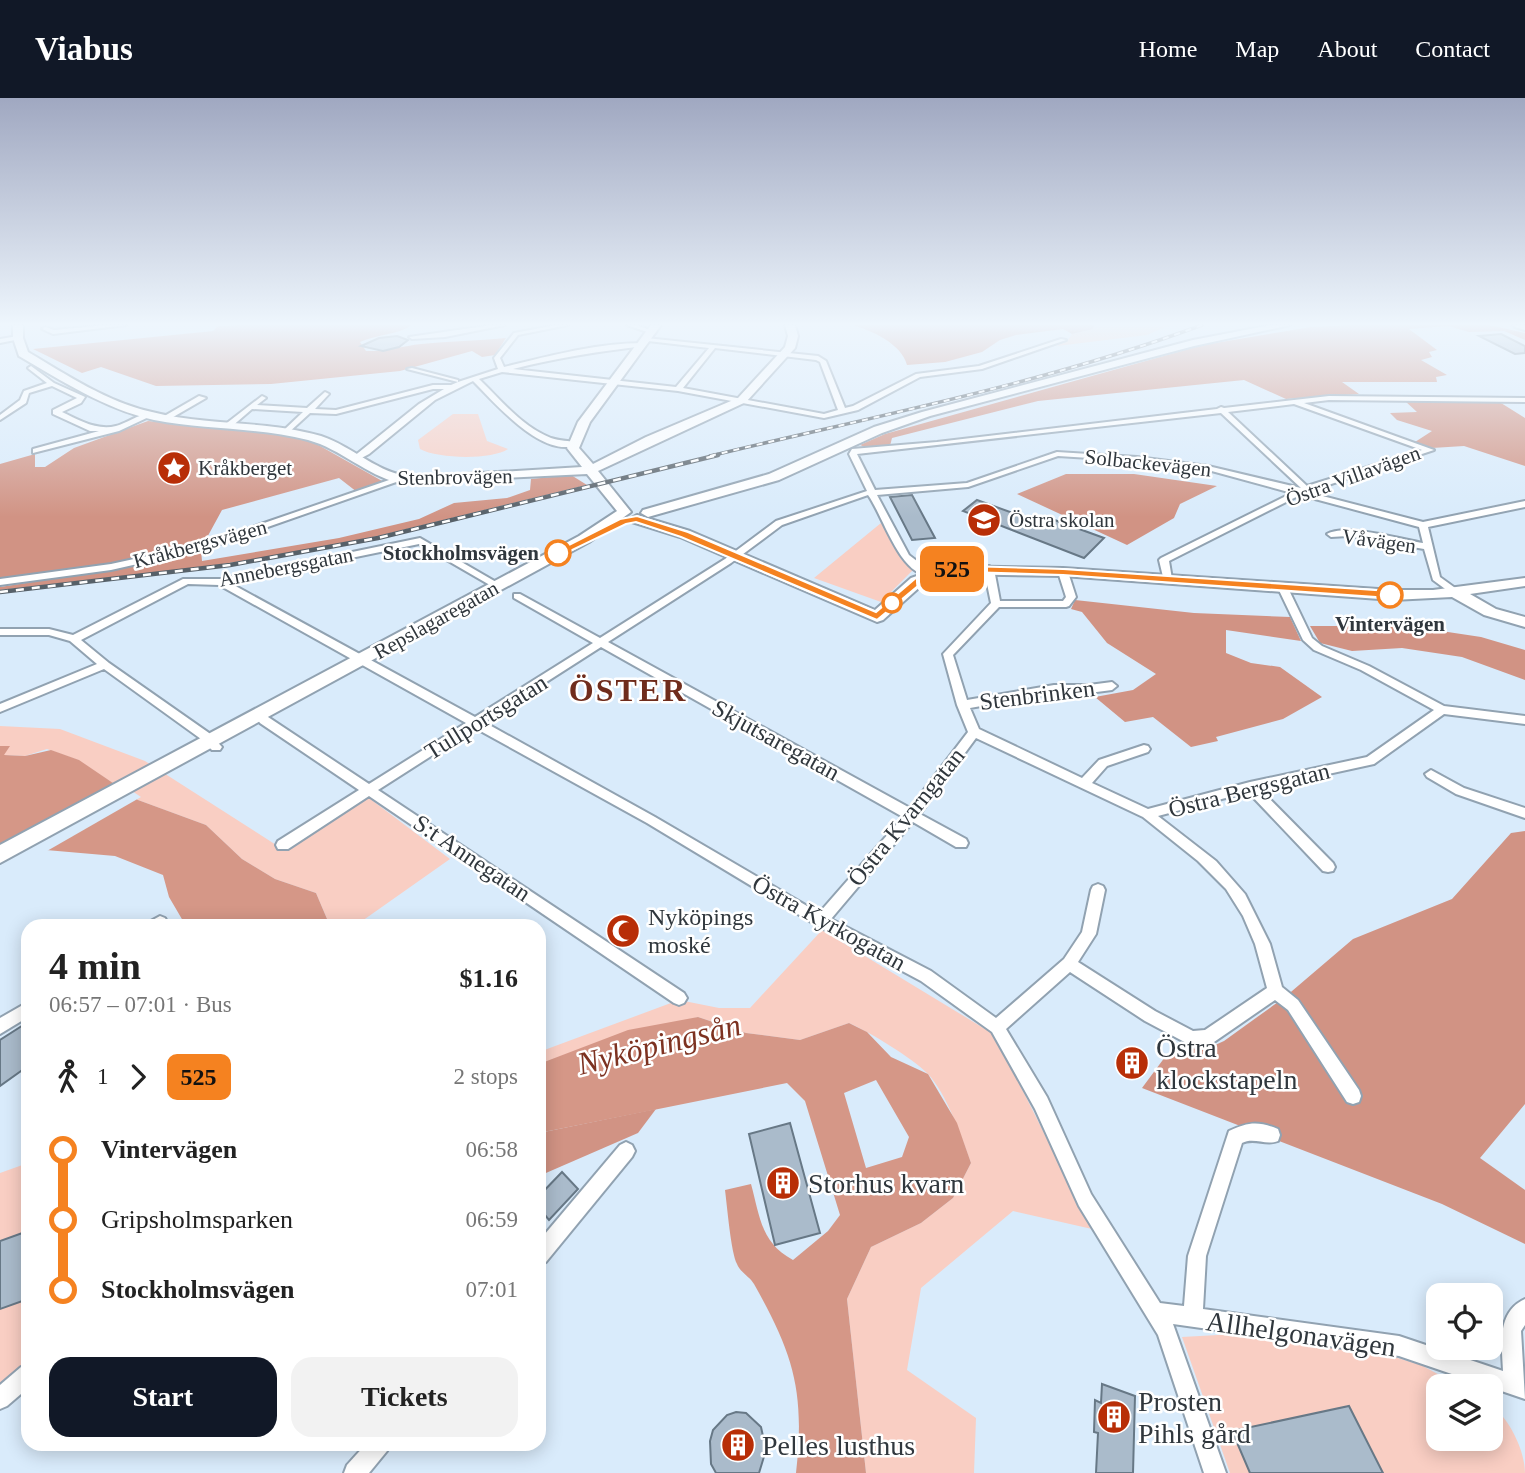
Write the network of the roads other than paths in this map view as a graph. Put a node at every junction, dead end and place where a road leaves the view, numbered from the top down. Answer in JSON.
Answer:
{"nodes":[{"id":1,"x":35,"y":389,"type":"edge"},
{"id":2,"x":64,"y":389,"type":"edge"},
{"id":3,"x":89,"y":389,"type":"edge"},
{"id":4,"x":425,"y":389,"type":"edge"},
{"id":5,"x":450,"y":389,"type":"edge"},
{"id":6,"x":486,"y":389,"type":"edge"},
{"id":7,"x":608,"y":389,"type":"edge"},
{"id":8,"x":670,"y":389,"type":"edge"},
{"id":9,"x":752,"y":389,"type":"edge"},
{"id":10,"x":833,"y":389,"type":"edge"},
{"id":11,"x":891,"y":389,"type":"edge"},
{"id":12,"x":1019,"y":389,"type":"edge"},
{"id":13,"x":678,"y":390,"type":"joint"},
{"id":14,"x":325,"y":394,"type":"dead end"},
{"id":15,"x":202,"y":398,"type":"dead end"},
{"id":16,"x":262,"y":398,"type":"dead end"},
{"id":17,"x":742,"y":400,"type":"junction"},
{"id":18,"x":1524,"y":400,"type":"edge"},
{"id":19,"x":1291,"y":401,"type":"junction"},
{"id":20,"x":251,"y":407,"type":"junction"},
{"id":21,"x":1221,"y":409,"type":"junction"},
{"id":22,"x":310,"y":410,"type":"junction"},
{"id":23,"x":842,"y":411,"type":"junction"},
{"id":24,"x":149,"y":415,"type":"junction"},
{"id":25,"x":0,"y":418,"type":"edge"},
{"id":26,"x":165,"y":418,"type":"junction"},
{"id":27,"x":227,"y":426,"type":"junction"},
{"id":28,"x":116,"y":429,"type":"junction"},
{"id":29,"x":287,"y":432,"type":"junction"},
{"id":30,"x":575,"y":444,"type":"junction"},
{"id":31,"x":36,"y":451,"type":"dead end"},
{"id":32,"x":356,"y":459,"type":"junction"},
{"id":33,"x":857,"y":464,"type":"joint"},
{"id":34,"x":592,"y":469,"type":"junction"},
{"id":35,"x":395,"y":481,"type":"junction"},
{"id":36,"x":1302,"y":491,"type":"junction"},
{"id":37,"x":872,"y":492,"type":"junction"},
{"id":38,"x":1525,"y":504,"type":"edge"},
{"id":39,"x":636,"y":513,"type":"junction"},
{"id":40,"x":1423,"y":525,"type":"junction"},
{"id":41,"x":1331,"y":534,"type":"dead end"},
{"id":42,"x":1428,"y":547,"type":"junction"},
{"id":43,"x":735,"y":556,"type":"junction"},
{"id":44,"x":989,"y":569,"type":"junction"},
{"id":45,"x":1063,"y":572,"type":"junction"},
{"id":46,"x":927,"y":573,"type":"junction"},
{"id":47,"x":1167,"y":579,"type":"junction"},
{"id":48,"x":0,"y":582,"type":"edge"},
{"id":49,"x":221,"y":582,"type":"junction"},
{"id":50,"x":1525,"y":582,"type":"edge"},
{"id":51,"x":498,"y":586,"type":"junction"},
{"id":52,"x":1282,"y":586,"type":"junction"},
{"id":53,"x":1455,"y":592,"type":"junction"},
{"id":54,"x":517,"y":596,"type":"dead end"},
{"id":55,"x":996,"y":604,"type":"junction"},
{"id":56,"x":1525,"y":622,"type":"edge"},
{"id":57,"x":0,"y":632,"type":"edge"},
{"id":58,"x":74,"y":639,"type":"junction"},
{"id":59,"x":600,"y":644,"type":"junction"},
{"id":60,"x":361,"y":661,"type":"junction"},
{"id":61,"x":105,"y":664,"type":"junction"},
{"id":62,"x":1112,"y":686,"type":"dead end"},
{"id":63,"x":963,"y":705,"type":"junction"},
{"id":64,"x":0,"y":708,"type":"edge"},
{"id":65,"x":1441,"y":710,"type":"junction"},
{"id":66,"x":264,"y":720,"type":"junction"},
{"id":67,"x":1525,"y":720,"type":"edge"},
{"id":68,"x":474,"y":724,"type":"junction"},
{"id":69,"x":974,"y":732,"type":"junction"},
{"id":70,"x":213,"y":744,"type":"junction"},
{"id":71,"x":1144,"y":749,"type":"dead end"},
{"id":72,"x":1431,"y":774,"type":"dead end"},
{"id":73,"x":1084,"y":783,"type":"junction"},
{"id":74,"x":140,"y":784,"type":"junction"},
{"id":75,"x":1250,"y":787,"type":"junction"},
{"id":76,"x":370,"y":790,"type":"junction"},
{"id":77,"x":1525,"y":813,"type":"edge"},
{"id":78,"x":1147,"y":814,"type":"junction"},
{"id":79,"x":911,"y":816,"type":"junction"},
{"id":80,"x":961,"y":843,"type":"dead end"},
{"id":81,"x":283,"y":845,"type":"dead end"},
{"id":82,"x":0,"y":855,"type":"edge"},
{"id":83,"x":0,"y":867,"type":"edge"},
{"id":84,"x":1328,"y":867,"type":"dead end"},
{"id":85,"x":1098,"y":890,"type":"dead end"},
{"id":86,"x":821,"y":921,"type":"junction"},
{"id":87,"x":1069,"y":964,"type":"junction"},
{"id":88,"x":1275,"y":991,"type":"junction"},
{"id":89,"x":679,"y":998,"type":"dead end"},
{"id":90,"x":21,"y":1014,"type":"edge"},
{"id":91,"x":0,"y":1027,"type":"edge"},
{"id":92,"x":997,"y":1027,"type":"junction"},
{"id":93,"x":1353,"y":1096,"type":"dead end"},
{"id":94,"x":1272,"y":1135,"type":"dead end"},
{"id":95,"x":626,"y":1152,"type":"dead end"},
{"id":96,"x":546,"y":1247,"type":"edge"},
{"id":97,"x":1525,"y":1309,"type":"edge"},
{"id":98,"x":1155,"y":1312,"type":"junction"},
{"id":99,"x":1193,"y":1318,"type":"junction"},
{"id":100,"x":21,"y":1380,"type":"edge"},
{"id":101,"x":1520,"y":1387,"type":"edge"},
{"id":102,"x":0,"y":1399,"type":"edge"},
{"id":103,"x":374,"y":1451,"type":"edge"},
{"id":104,"x":355,"y":1473,"type":"edge"},
{"id":105,"x":1215,"y":1473,"type":"edge"}],
"edges":[{"from":1,"to":25,"type":"street"},
{"from":2,"to":28,"type":"street"},
{"from":3,"to":24,"type":"street","name":"Stenbrovägen"},
{"from":4,"to":22,"type":"street"},
{"from":5,"to":32,"type":"street"},
{"from":6,"to":30,"type":"street"},
{"from":7,"to":30,"type":"street"},
{"from":8,"to":13,"type":"street"},
{"from":9,"to":17,"type":"street"},
{"from":10,"to":23,"type":"street"},
{"from":11,"to":23,"type":"street"},
{"from":12,"to":39,"type":"street","name":"Repslagaregatan"},
{"from":13,"to":17,"type":"street"},
{"from":14,"to":22,"type":"street"},
{"from":15,"to":26,"type":"street"},
{"from":16,"to":20,"type":"street"},
{"from":17,"to":23,"type":"street"},
{"from":17,"to":34,"type":"street"},
{"from":18,"to":19,"type":"street"},
{"from":19,"to":21,"type":"street"},
{"from":19,"to":36,"type":"street","name":"Östra Villavägen"},
{"from":20,"to":22,"type":"street"},
{"from":20,"to":27,"type":"street"},
{"from":21,"to":33,"type":"street"},
{"from":21,"to":36,"type":"street"},
{"from":22,"to":29,"type":"street"},
{"from":24,"to":26,"type":"street","name":"Stenbrovägen"},
{"from":24,"to":28,"type":"street"},
{"from":26,"to":27,"type":"street","name":"Stenbrovägen"},
{"from":27,"to":29,"type":"street","name":"Stenbrovägen"},
{"from":28,"to":31,"type":"street"},
{"from":29,"to":32,"type":"street","name":"Stenbrovägen"},
{"from":30,"to":34,"type":"street"},
{"from":32,"to":35,"type":"street","name":"Stenbrovägen"},
{"from":33,"to":37,"type":"street"},
{"from":34,"to":35,"type":"street","name":"Stenbrovägen"},
{"from":34,"to":39,"type":"street"},
{"from":35,"to":48,"type":"street","name":"Kråkbergsvägen"},
{"from":36,"to":37,"type":"street","name":"Solbackevägen"},
{"from":36,"to":40,"type":"street","name":"Solbackevägen"},
{"from":36,"to":47,"type":"street","name":"Östra Villavägen"},
{"from":37,"to":43,"type":"street","name":"Tullportsgatan"},
{"from":37,"to":46,"type":"street"},
{"from":38,"to":40,"type":"street"},
{"from":39,"to":43,"type":"street"},
{"from":39,"to":51,"type":"street","name":"Repslagaregatan"},
{"from":40,"to":42,"type":"street"},
{"from":41,"to":42,"type":"street","name":"Våvägen"},
{"from":42,"to":53,"type":"street"},
{"from":43,"to":46,"type":"street"},
{"from":43,"to":59,"type":"street","name":"Tullportsgatan"},
{"from":44,"to":45,"type":"street"},
{"from":44,"to":46,"type":"street"},
{"from":44,"to":55,"type":"street"},
{"from":45,"to":47,"type":"street"},
{"from":45,"to":55,"type":"street"},
{"from":47,"to":52,"type":"street"},
{"from":49,"to":51,"type":"street","name":"Annebergsgatan"},
{"from":49,"to":58,"type":"street","name":"Annebergsgatan"},
{"from":49,"to":60,"type":"street","name":"Östra Kyrkogatan"},
{"from":50,"to":53,"type":"street"},
{"from":51,"to":60,"type":"street","name":"Repslagaregatan"},
{"from":52,"to":53,"type":"street"},
{"from":52,"to":65,"type":"street"},
{"from":53,"to":56,"type":"street"},
{"from":54,"to":59,"type":"street","name":"Skjutsaregatan"},
{"from":55,"to":63,"type":"street","name":"Östra Kvarngatan"},
{"from":57,"to":58,"type":"street"},
{"from":58,"to":61,"type":"street"},
{"from":59,"to":68,"type":"street","name":"Tullportsgatan"},
{"from":59,"to":79,"type":"street","name":"Skjutsaregatan"},
{"from":60,"to":66,"type":"street","name":"Repslagaregatan"},
{"from":60,"to":68,"type":"street","name":"Östra Kyrkogatan"},
{"from":60,"to":70,"type":"street","name":"Repslagaregatan"},
{"from":61,"to":64,"type":"street"},
{"from":61,"to":70,"type":"street"},
{"from":62,"to":63,"type":"street","name":"Stenbrinken"},
{"from":63,"to":69,"type":"street","name":"Östra Kvarngatan"},
{"from":65,"to":67,"type":"street"},
{"from":65,"to":75,"type":"street","name":"Östra Bergsgatan"},
{"from":66,"to":70,"type":"street","name":"Repslagaregatan"},
{"from":66,"to":76,"type":"street","name":"S:t Annegatan"},
{"from":68,"to":76,"type":"street","name":"Tullportsgatan"},
{"from":68,"to":86,"type":"street","name":"Östra Kyrkogatan"},
{"from":69,"to":73,"type":"street","name":"Östra Bergsgatan"},
{"from":69,"to":79,"type":"street","name":"Östra Kvarngatan"},
{"from":70,"to":74,"type":"street","name":"Repslagaregatan"},
{"from":71,"to":73,"type":"street"},
{"from":72,"to":77,"type":"street"},
{"from":73,"to":78,"type":"street","name":"Östra Bergsgatan"},
{"from":74,"to":82,"type":"street"},
{"from":74,"to":83,"type":"street"},
{"from":75,"to":78,"type":"street","name":"Östra Bergsgatan"},
{"from":75,"to":84,"type":"street"},
{"from":76,"to":81,"type":"street","name":"Tullportsgatan"},
{"from":76,"to":89,"type":"street","name":"S:t Annegatan"},
{"from":78,"to":88,"type":"street"},
{"from":79,"to":80,"type":"street","name":"Skjutsaregatan"},
{"from":79,"to":86,"type":"street","name":"Östra Kvarngatan"},
{"from":85,"to":87,"type":"street"},
{"from":86,"to":92,"type":"street","name":"Östra Kyrkogatan"},
{"from":87,"to":88,"type":"street"},
{"from":87,"to":92,"type":"street"},
{"from":88,"to":93,"type":"street"},
{"from":90,"to":91,"type":"street"},
{"from":92,"to":98,"type":"street","name":"Östra Kyrkogatan"},
{"from":94,"to":99,"type":"street"},
{"from":95,"to":96,"type":"street"},
{"from":97,"to":101,"type":"street"},
{"from":98,"to":99,"type":"street","name":"Allhelgonavägen"},
{"from":98,"to":105,"type":"street","name":"Östra Kyrkogatan"},
{"from":99,"to":101,"type":"street","name":"Allhelgonavägen"},
{"from":100,"to":102,"type":"street"},
{"from":103,"to":104,"type":"street"}]}
